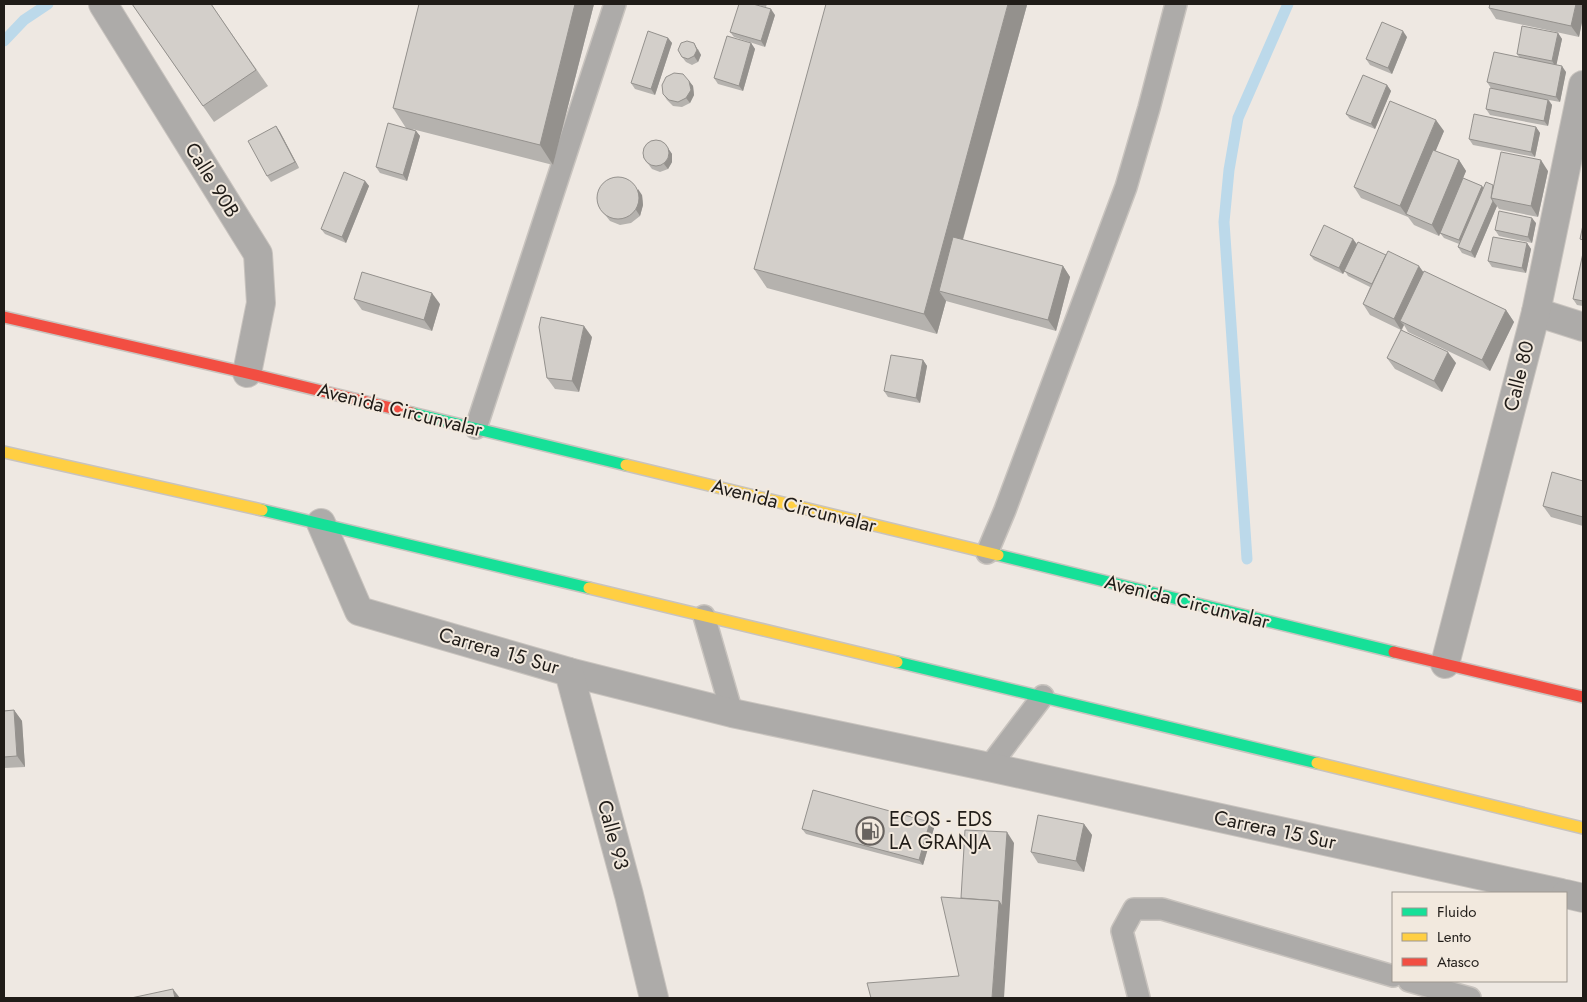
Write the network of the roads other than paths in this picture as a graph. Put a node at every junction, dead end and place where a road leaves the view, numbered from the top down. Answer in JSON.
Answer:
{"nodes":[{"id":1,"x":103,"y":4,"type":"edge"},
{"id":2,"x":615,"y":4,"type":"edge"},
{"id":3,"x":1176,"y":4,"type":"edge"},
{"id":4,"x":1583,"y":85,"type":"edge"},
{"id":5,"x":1536,"y":312,"type":"junction"},
{"id":6,"x":4,"y":316,"type":"edge"},
{"id":7,"x":1583,"y":327,"type":"edge"},
{"id":8,"x":247,"y":372,"type":"junction"},
{"id":9,"x":476,"y":428,"type":"junction"},
{"id":10,"x":4,"y":452,"type":"edge"},
{"id":11,"x":321,"y":523,"type":"junction"},
{"id":12,"x":987,"y":553,"type":"junction"},
{"id":13,"x":704,"y":616,"type":"junction"},
{"id":14,"x":1445,"y":664,"type":"junction"},
{"id":15,"x":569,"y":672,"type":"junction"},
{"id":16,"x":1043,"y":696,"type":"junction"},
{"id":17,"x":1583,"y":697,"type":"edge"},
{"id":18,"x":732,"y":713,"type":"junction"},
{"id":19,"x":989,"y":767,"type":"junction"},
{"id":20,"x":1583,"y":828,"type":"edge"},
{"id":21,"x":1556,"y":892,"type":"edge"},
{"id":22,"x":1567,"y":894,"type":"edge"},
{"id":23,"x":1583,"y":898,"type":"edge"},
{"id":24,"x":1392,"y":976,"type":"edge"},
{"id":25,"x":1413,"y":982,"type":"edge"},
{"id":26,"x":654,"y":998,"type":"edge"},
{"id":27,"x":1139,"y":998,"type":"edge"},
{"id":28,"x":1470,"y":998,"type":"edge"}],
"edges":[{"from":1,"to":8,"type":"street","name":"Calle 90B"},
{"from":2,"to":9,"type":"lane"},
{"from":3,"to":12,"type":"lane"},
{"from":4,"to":5,"type":"street","name":"Calle 80"},
{"from":5,"to":7,"type":"street"},
{"from":5,"to":14,"type":"street","name":"Calle 80"},
{"from":6,"to":8,"type":"highway","name":"Avenida Circunvalar"},
{"from":8,"to":9,"type":"highway","name":"Avenida Circunvalar"},
{"from":9,"to":12,"type":"highway","name":"Avenida Circunvalar"},
{"from":10,"to":11,"type":"highway"},
{"from":11,"to":13,"type":"highway"},
{"from":11,"to":15,"type":"street","name":"Carrera 15 Sur"},
{"from":12,"to":14,"type":"highway","name":"Avenida Circunvalar"},
{"from":13,"to":16,"type":"highway"},
{"from":13,"to":18,"type":"lane"},
{"from":14,"to":17,"type":"highway","name":"Avenida Circunvalar"},
{"from":15,"to":18,"type":"street","name":"Carrera 15 Sur"},
{"from":15,"to":26,"type":"street","name":"Calle 93"},
{"from":16,"to":19,"type":"lane"},
{"from":16,"to":20,"type":"highway"},
{"from":18,"to":19,"type":"street","name":"Carrera 15 Sur"},
{"from":19,"to":21,"type":"street","name":"Carrera 15 Sur"},
{"from":22,"to":23,"type":"street"},
{"from":24,"to":27,"type":"lane"},
{"from":25,"to":28,"type":"lane"}]}
